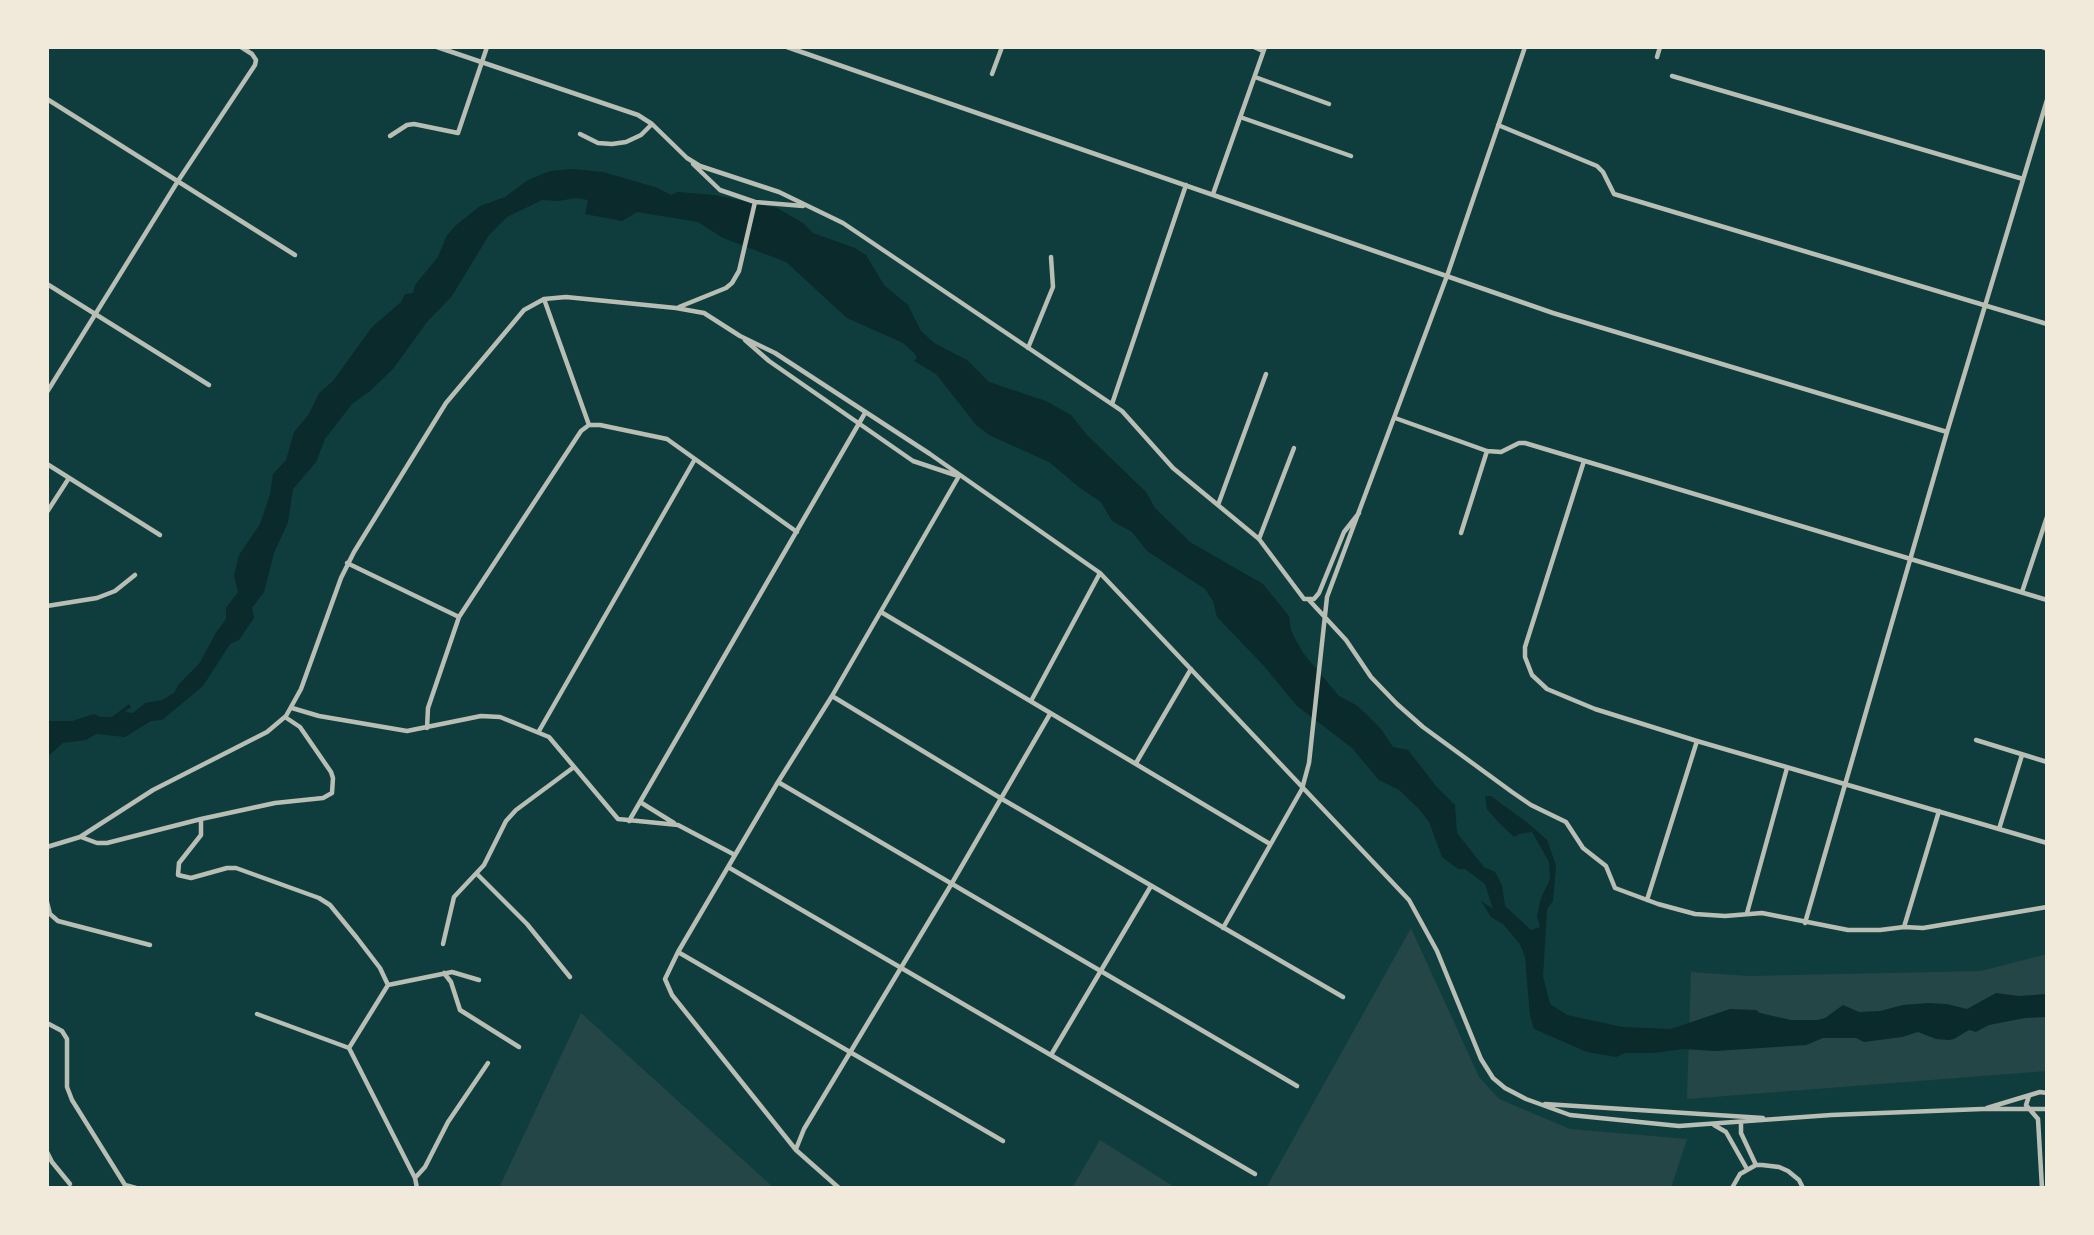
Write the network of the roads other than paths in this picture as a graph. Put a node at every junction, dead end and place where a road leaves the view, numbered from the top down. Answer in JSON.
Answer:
{"nodes":[{"id":1,"x":241,"y":47,"type":"edge"},
{"id":2,"x":437,"y":47,"type":"edge"},
{"id":3,"x":486,"y":47,"type":"edge"},
{"id":4,"x":787,"y":47,"type":"edge"},
{"id":5,"x":1002,"y":47,"type":"edge"},
{"id":6,"x":1254,"y":47,"type":"edge"},
{"id":7,"x":1525,"y":47,"type":"edge"},
{"id":8,"x":1660,"y":47,"type":"edge"},
{"id":9,"x":1264,"y":49,"type":"edge"},
{"id":10,"x":1657,"y":57,"type":"dead end"},
{"id":11,"x":481,"y":62,"type":"junction"},
{"id":12,"x":992,"y":74,"type":"dead end"},
{"id":13,"x":1672,"y":76,"type":"dead end"},
{"id":14,"x":1255,"y":77,"type":"junction"},
{"id":15,"x":47,"y":99,"type":"edge"},
{"id":16,"x":2047,"y":100,"type":"edge"},
{"id":17,"x":1329,"y":104,"type":"dead end"},
{"id":18,"x":1240,"y":117,"type":"junction"},
{"id":19,"x":652,"y":124,"type":"junction"},
{"id":20,"x":1498,"y":125,"type":"junction"},
{"id":21,"x":580,"y":134,"type":"dead end"},
{"id":22,"x":390,"y":136,"type":"dead end"},
{"id":23,"x":1351,"y":156,"type":"dead end"},
{"id":24,"x":687,"y":159,"type":"junction"},
{"id":25,"x":2023,"y":179,"type":"junction"},
{"id":26,"x":178,"y":181,"type":"junction"},
{"id":27,"x":1186,"y":185,"type":"junction"},
{"id":28,"x":1213,"y":194,"type":"junction"},
{"id":29,"x":755,"y":202,"type":"junction"},
{"id":30,"x":807,"y":206,"type":"junction"},
{"id":31,"x":295,"y":255,"type":"dead end"},
{"id":32,"x":1051,"y":257,"type":"dead end"},
{"id":33,"x":1447,"y":276,"type":"junction"},
{"id":34,"x":47,"y":284,"type":"edge"},
{"id":35,"x":544,"y":299,"type":"junction"},
{"id":36,"x":1985,"y":306,"type":"junction"},
{"id":37,"x":676,"y":308,"type":"junction"},
{"id":38,"x":95,"y":315,"type":"junction"},
{"id":39,"x":2047,"y":324,"type":"edge"},
{"id":40,"x":740,"y":336,"type":"junction"},
{"id":41,"x":1028,"y":348,"type":"junction"},
{"id":42,"x":1266,"y":374,"type":"dead end"},
{"id":43,"x":209,"y":385,"type":"dead end"},
{"id":44,"x":47,"y":392,"type":"edge"},
{"id":45,"x":1112,"y":404,"type":"junction"},
{"id":46,"x":865,"y":413,"type":"junction"},
{"id":47,"x":1395,"y":418,"type":"junction"},
{"id":48,"x":858,"y":424,"type":"junction"},
{"id":49,"x":589,"y":425,"type":"junction"},
{"id":50,"x":1947,"y":432,"type":"junction"},
{"id":51,"x":1294,"y":448,"type":"dead end"},
{"id":52,"x":1487,"y":451,"type":"junction"},
{"id":53,"x":695,"y":459,"type":"junction"},
{"id":54,"x":1584,"y":461,"type":"junction"},
{"id":55,"x":47,"y":464,"type":"edge"},
{"id":56,"x":959,"y":476,"type":"junction"},
{"id":57,"x":69,"y":478,"type":"junction"},
{"id":58,"x":1218,"y":505,"type":"junction"},
{"id":59,"x":47,"y":512,"type":"edge"},
{"id":60,"x":1359,"y":513,"type":"junction"},
{"id":61,"x":2047,"y":517,"type":"edge"},
{"id":62,"x":797,"y":531,"type":"junction"},
{"id":63,"x":1461,"y":533,"type":"dead end"},
{"id":64,"x":160,"y":535,"type":"dead end"},
{"id":65,"x":1259,"y":540,"type":"junction"},
{"id":66,"x":1910,"y":559,"type":"junction"},
{"id":67,"x":347,"y":563,"type":"junction"},
{"id":68,"x":1100,"y":573,"type":"junction"},
{"id":69,"x":135,"y":575,"type":"dead end"},
{"id":70,"x":2022,"y":592,"type":"junction"},
{"id":71,"x":1306,"y":600,"type":"junction"},
{"id":72,"x":2047,"y":600,"type":"edge"},
{"id":73,"x":47,"y":606,"type":"edge"},
{"id":74,"x":881,"y":612,"type":"junction"},
{"id":75,"x":459,"y":617,"type":"junction"},
{"id":76,"x":1191,"y":669,"type":"junction"},
{"id":77,"x":832,"y":696,"type":"junction"},
{"id":78,"x":1031,"y":701,"type":"junction"},
{"id":79,"x":292,"y":708,"type":"junction"},
{"id":80,"x":1050,"y":714,"type":"junction"},
{"id":81,"x":285,"y":717,"type":"junction"},
{"id":82,"x":427,"y":729,"type":"junction"},
{"id":83,"x":539,"y":732,"type":"junction"},
{"id":84,"x":1976,"y":740,"type":"dead end"},
{"id":85,"x":1698,"y":741,"type":"junction"},
{"id":86,"x":2022,"y":755,"type":"junction"},
{"id":87,"x":2047,"y":762,"type":"edge"},
{"id":88,"x":1136,"y":763,"type":"junction"},
{"id":89,"x":574,"y":767,"type":"junction"},
{"id":90,"x":1787,"y":768,"type":"junction"},
{"id":91,"x":778,"y":782,"type":"junction"},
{"id":92,"x":1844,"y":784,"type":"junction"},
{"id":93,"x":1302,"y":789,"type":"junction"},
{"id":94,"x":1002,"y":799,"type":"junction"},
{"id":95,"x":640,"y":802,"type":"junction"},
{"id":96,"x":1939,"y":811,"type":"junction"},
{"id":97,"x":201,"y":819,"type":"junction"},
{"id":98,"x":629,"y":822,"type":"junction"},
{"id":99,"x":678,"y":825,"type":"junction"},
{"id":100,"x":1999,"y":829,"type":"junction"},
{"id":101,"x":80,"y":837,"type":"junction"},
{"id":102,"x":2047,"y":843,"type":"edge"},
{"id":103,"x":1270,"y":844,"type":"junction"},
{"id":104,"x":47,"y":847,"type":"edge"},
{"id":105,"x":735,"y":855,"type":"junction"},
{"id":106,"x":728,"y":867,"type":"junction"},
{"id":107,"x":477,"y":874,"type":"junction"},
{"id":108,"x":952,"y":883,"type":"junction"},
{"id":109,"x":1151,"y":886,"type":"junction"},
{"id":110,"x":1647,"y":900,"type":"junction"},
{"id":111,"x":47,"y":902,"type":"edge"},
{"id":112,"x":2047,"y":907,"type":"edge"},
{"id":113,"x":1746,"y":913,"type":"junction"},
{"id":114,"x":1805,"y":923,"type":"junction"},
{"id":115,"x":1904,"y":927,"type":"junction"},
{"id":116,"x":1223,"y":928,"type":"junction"},
{"id":117,"x":443,"y":944,"type":"dead end"},
{"id":118,"x":149,"y":945,"type":"dead end"},
{"id":119,"x":678,"y":952,"type":"junction"},
{"id":120,"x":902,"y":967,"type":"junction"},
{"id":121,"x":1101,"y":970,"type":"junction"},
{"id":122,"x":444,"y":972,"type":"junction"},
{"id":123,"x":570,"y":977,"type":"dead end"},
{"id":124,"x":479,"y":980,"type":"dead end"},
{"id":125,"x":388,"y":985,"type":"junction"},
{"id":126,"x":1343,"y":997,"type":"dead end"},
{"id":127,"x":257,"y":1014,"type":"dead end"},
{"id":128,"x":47,"y":1023,"type":"edge"},
{"id":129,"x":519,"y":1047,"type":"dead end"},
{"id":130,"x":349,"y":1048,"type":"junction"},
{"id":131,"x":850,"y":1053,"type":"junction"},
{"id":132,"x":1051,"y":1055,"type":"junction"},
{"id":133,"x":488,"y":1063,"type":"dead end"},
{"id":134,"x":1297,"y":1086,"type":"dead end"},
{"id":135,"x":2047,"y":1094,"type":"edge"},
{"id":136,"x":2029,"y":1096,"type":"junction"},
{"id":137,"x":1542,"y":1104,"type":"junction"},
{"id":138,"x":1982,"y":1109,"type":"junction"},
{"id":139,"x":2047,"y":1109,"type":"edge"},
{"id":140,"x":2031,"y":1110,"type":"junction"},
{"id":141,"x":1771,"y":1119,"type":"junction"},
{"id":142,"x":1741,"y":1122,"type":"junction"},
{"id":143,"x":1713,"y":1124,"type":"junction"},
{"id":144,"x":1003,"y":1141,"type":"dead end"},
{"id":145,"x":796,"y":1150,"type":"junction"},
{"id":146,"x":47,"y":1152,"type":"edge"},
{"id":147,"x":1756,"y":1166,"type":"junction"},
{"id":148,"x":1747,"y":1169,"type":"junction"},
{"id":149,"x":1255,"y":1174,"type":"dead end"},
{"id":150,"x":415,"y":1178,"type":"junction"},
{"id":151,"x":71,"y":1184,"type":"dead end"},
{"id":152,"x":125,"y":1186,"type":"edge"},
{"id":153,"x":136,"y":1188,"type":"edge"},
{"id":154,"x":418,"y":1188,"type":"edge"},
{"id":155,"x":839,"y":1188,"type":"edge"},
{"id":156,"x":1732,"y":1188,"type":"edge"},
{"id":157,"x":1803,"y":1188,"type":"edge"},
{"id":158,"x":2042,"y":1188,"type":"edge"}],
"edges":[{"from":1,"to":26,"type":"street"},
{"from":2,"to":11,"type":"street"},
{"from":3,"to":11,"type":"street"},
{"from":4,"to":27,"type":"street"},
{"from":5,"to":12,"type":"street"},
{"from":6,"to":9,"type":"street"},
{"from":7,"to":20,"type":"street"},
{"from":8,"to":10,"type":"street"},
{"from":9,"to":14,"type":"street"},
{"from":11,"to":19,"type":"street"},
{"from":11,"to":22,"type":"street"},
{"from":13,"to":25,"type":"street"},
{"from":14,"to":17,"type":"street"},
{"from":14,"to":18,"type":"street"},
{"from":15,"to":26,"type":"street"},
{"from":16,"to":25,"type":"street"},
{"from":18,"to":23,"type":"street"},
{"from":18,"to":28,"type":"street"},
{"from":19,"to":21,"type":"street"},
{"from":19,"to":24,"type":"street"},
{"from":20,"to":33,"type":"street"},
{"from":20,"to":36,"type":"street"},
{"from":24,"to":29,"type":"street"},
{"from":24,"to":30,"type":"street"},
{"from":25,"to":36,"type":"street"},
{"from":26,"to":31,"type":"street"},
{"from":26,"to":38,"type":"street"},
{"from":27,"to":28,"type":"street"},
{"from":27,"to":45,"type":"street"},
{"from":28,"to":33,"type":"street"},
{"from":29,"to":30,"type":"street"},
{"from":29,"to":37,"type":"street"},
{"from":30,"to":41,"type":"street"},
{"from":32,"to":41,"type":"street"},
{"from":33,"to":47,"type":"street"},
{"from":33,"to":50,"type":"street"},
{"from":34,"to":38,"type":"street"},
{"from":35,"to":37,"type":"street"},
{"from":35,"to":49,"type":"street"},
{"from":35,"to":67,"type":"street"},
{"from":36,"to":39,"type":"street"},
{"from":36,"to":50,"type":"street"},
{"from":37,"to":40,"type":"street"},
{"from":38,"to":43,"type":"street"},
{"from":38,"to":44,"type":"street"},
{"from":40,"to":46,"type":"street"},
{"from":40,"to":48,"type":"street"},
{"from":41,"to":45,"type":"street"},
{"from":42,"to":58,"type":"street"},
{"from":45,"to":58,"type":"street"},
{"from":46,"to":48,"type":"street"},
{"from":46,"to":56,"type":"street"},
{"from":47,"to":52,"type":"street"},
{"from":47,"to":60,"type":"street"},
{"from":48,"to":56,"type":"street"},
{"from":48,"to":62,"type":"street"},
{"from":49,"to":53,"type":"street"},
{"from":49,"to":75,"type":"street"},
{"from":50,"to":66,"type":"street"},
{"from":51,"to":65,"type":"street"},
{"from":52,"to":54,"type":"street"},
{"from":52,"to":63,"type":"street"},
{"from":53,"to":62,"type":"street"},
{"from":53,"to":83,"type":"street"},
{"from":54,"to":66,"type":"street"},
{"from":54,"to":85,"type":"street"},
{"from":55,"to":57,"type":"street"},
{"from":56,"to":68,"type":"street"},
{"from":56,"to":74,"type":"street"},
{"from":57,"to":59,"type":"street"},
{"from":57,"to":64,"type":"street"},
{"from":58,"to":65,"type":"street"},
{"from":60,"to":71,"type":"street"},
{"from":60,"to":93,"type":"street"},
{"from":61,"to":70,"type":"street"},
{"from":62,"to":95,"type":"street"},
{"from":65,"to":71,"type":"street"},
{"from":66,"to":70,"type":"street"},
{"from":66,"to":92,"type":"street"},
{"from":67,"to":75,"type":"street"},
{"from":67,"to":79,"type":"street"},
{"from":68,"to":76,"type":"street"},
{"from":68,"to":78,"type":"street"},
{"from":69,"to":73,"type":"street"},
{"from":70,"to":72,"type":"street"},
{"from":71,"to":110,"type":"street"},
{"from":74,"to":77,"type":"street"},
{"from":74,"to":78,"type":"street"},
{"from":75,"to":82,"type":"street"},
{"from":76,"to":88,"type":"street"},
{"from":76,"to":93,"type":"street"},
{"from":77,"to":91,"type":"street"},
{"from":77,"to":94,"type":"street"},
{"from":78,"to":80,"type":"street"},
{"from":79,"to":81,"type":"street"},
{"from":79,"to":82,"type":"street"},
{"from":80,"to":88,"type":"street"},
{"from":80,"to":94,"type":"street"},
{"from":81,"to":97,"type":"street"},
{"from":81,"to":101,"type":"street"},
{"from":82,"to":83,"type":"street"},
{"from":83,"to":89,"type":"street"},
{"from":84,"to":86,"type":"street"},
{"from":85,"to":90,"type":"street"},
{"from":85,"to":110,"type":"street"},
{"from":86,"to":87,"type":"street"},
{"from":86,"to":100,"type":"street"},
{"from":88,"to":103,"type":"street"},
{"from":89,"to":98,"type":"street"},
{"from":89,"to":107,"type":"street"},
{"from":90,"to":92,"type":"street"},
{"from":90,"to":113,"type":"street"},
{"from":91,"to":105,"type":"street"},
{"from":91,"to":108,"type":"street"},
{"from":92,"to":96,"type":"street"},
{"from":92,"to":114,"type":"street"},
{"from":93,"to":103,"type":"street"},
{"from":93,"to":137,"type":"street"},
{"from":94,"to":108,"type":"street"},
{"from":94,"to":109,"type":"street"},
{"from":95,"to":98,"type":"street"},
{"from":95,"to":99,"type":"street"},
{"from":96,"to":100,"type":"street"},
{"from":96,"to":115,"type":"street"},
{"from":97,"to":101,"type":"street"},
{"from":97,"to":125,"type":"street"},
{"from":98,"to":99,"type":"street"},
{"from":99,"to":105,"type":"street"},
{"from":100,"to":102,"type":"street"},
{"from":101,"to":104,"type":"street"},
{"from":103,"to":116,"type":"street"},
{"from":105,"to":106,"type":"street"},
{"from":106,"to":119,"type":"street"},
{"from":106,"to":120,"type":"street"},
{"from":107,"to":117,"type":"street"},
{"from":107,"to":123,"type":"street"},
{"from":108,"to":120,"type":"street"},
{"from":108,"to":121,"type":"street"},
{"from":109,"to":116,"type":"street"},
{"from":109,"to":121,"type":"street"},
{"from":110,"to":113,"type":"street"},
{"from":111,"to":118,"type":"street"},
{"from":112,"to":115,"type":"street"},
{"from":113,"to":114,"type":"street"},
{"from":114,"to":115,"type":"street"},
{"from":116,"to":126,"type":"street"},
{"from":119,"to":131,"type":"street"},
{"from":119,"to":145,"type":"street"},
{"from":120,"to":131,"type":"street"},
{"from":120,"to":132,"type":"street"},
{"from":121,"to":132,"type":"street"},
{"from":121,"to":134,"type":"street"},
{"from":122,"to":124,"type":"street"},
{"from":122,"to":125,"type":"street"},
{"from":122,"to":129,"type":"street"},
{"from":125,"to":130,"type":"street"},
{"from":127,"to":130,"type":"street"},
{"from":128,"to":152,"type":"street"},
{"from":130,"to":150,"type":"street"},
{"from":131,"to":144,"type":"street"},
{"from":131,"to":145,"type":"street"},
{"from":132,"to":149,"type":"street"},
{"from":133,"to":150,"type":"street"},
{"from":135,"to":136,"type":"street"},
{"from":136,"to":138,"type":"street"},
{"from":136,"to":140,"type":"street"},
{"from":137,"to":141,"type":"street"},
{"from":137,"to":143,"type":"street"},
{"from":138,"to":140,"type":"street"},
{"from":138,"to":141,"type":"street"},
{"from":139,"to":140,"type":"street"},
{"from":140,"to":158,"type":"street"},
{"from":141,"to":142,"type":"street"},
{"from":142,"to":143,"type":"street"},
{"from":142,"to":147,"type":"street"},
{"from":143,"to":148,"type":"street"},
{"from":145,"to":155,"type":"street"},
{"from":146,"to":151,"type":"street"},
{"from":147,"to":148,"type":"street"},
{"from":147,"to":157,"type":"street"},
{"from":148,"to":156,"type":"street"},
{"from":150,"to":154,"type":"street"},
{"from":152,"to":153,"type":"street"}]}
